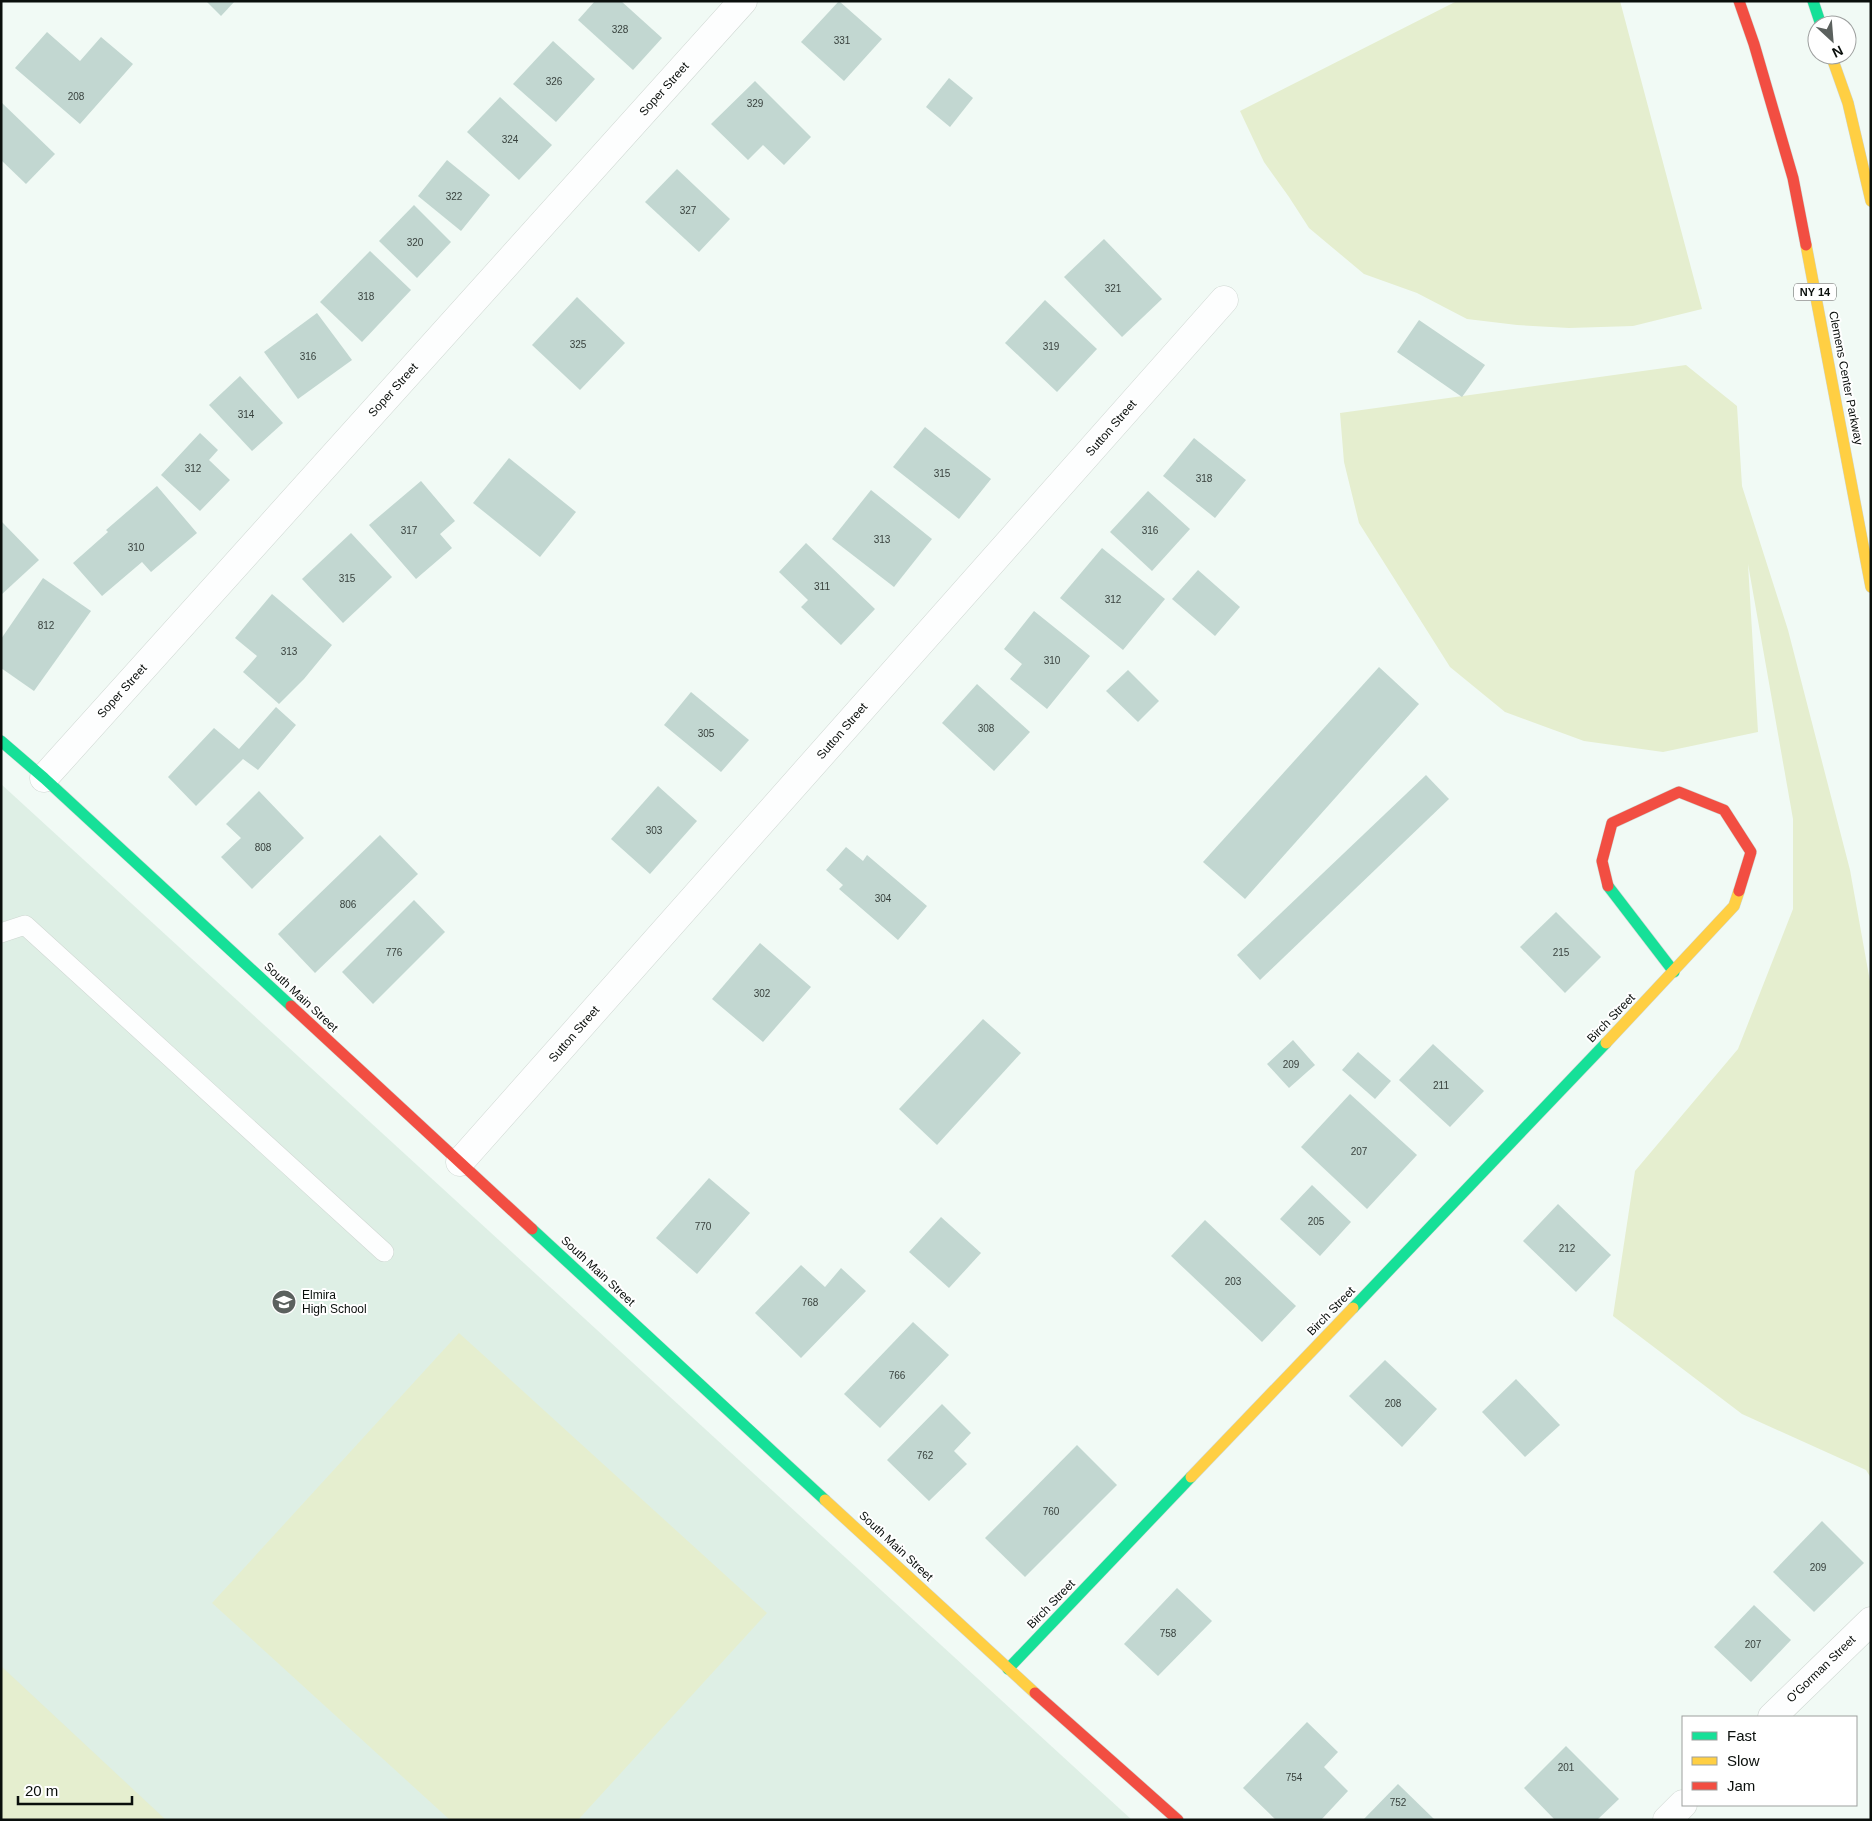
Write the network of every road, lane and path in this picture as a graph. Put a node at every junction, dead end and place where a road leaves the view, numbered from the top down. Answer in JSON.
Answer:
{"nodes":[{"id":1,"x":743,"y":1,"type":"edge"},
{"id":2,"x":1739,"y":1,"type":"edge"},
{"id":3,"x":1813,"y":1,"type":"edge"},
{"id":4,"x":1818,"y":15,"type":"edge"},
{"id":5,"x":1835,"y":65,"type":"edge"},
{"id":6,"x":1871,"y":201,"type":"edge"},
{"id":7,"x":1224,"y":300,"type":"dead end"},
{"id":8,"x":1871,"y":587,"type":"edge"},
{"id":9,"x":1,"y":741,"type":"edge"},
{"id":10,"x":44,"y":778,"type":"junction"},
{"id":11,"x":1,"y":933,"type":"edge"},
{"id":12,"x":1674,"y":972,"type":"junction"},
{"id":13,"x":460,"y":1162,"type":"junction"},
{"id":14,"x":384,"y":1252,"type":"dead end"},
{"id":15,"x":1871,"y":1621,"type":"edge"},
{"id":16,"x":1008,"y":1669,"type":"junction"},
{"id":17,"x":1773,"y":1716,"type":"edge"},
{"id":18,"x":1682,"y":1805,"type":"edge"},
{"id":19,"x":1178,"y":1820,"type":"edge"},
{"id":20,"x":1666,"y":1820,"type":"edge"}],
"edges":[{"from":1,"to":10,"type":"street","name":"Soper Street"},
{"from":2,"to":8,"type":"street","name":"Clemens Center Parkway","number":"NY 14"},
{"from":3,"to":4,"type":"street"},
{"from":5,"to":6,"type":"street"},
{"from":7,"to":13,"type":"street","name":"Sutton Street"},
{"from":9,"to":10,"type":"street","name":"South Main Street"},
{"from":10,"to":13,"type":"street","name":"South Main Street"},
{"from":11,"to":14,"type":"lane"},
{"from":12,"to":12,"type":"street","name":"Birch Street"},
{"from":12,"to":16,"type":"street","name":"Birch Street"},
{"from":13,"to":16,"type":"street","name":"South Main Street"},
{"from":15,"to":17,"type":"street","name":"O'Gorman Street"},
{"from":16,"to":19,"type":"street","name":"South Main Street"},
{"from":18,"to":20,"type":"street"}]}
